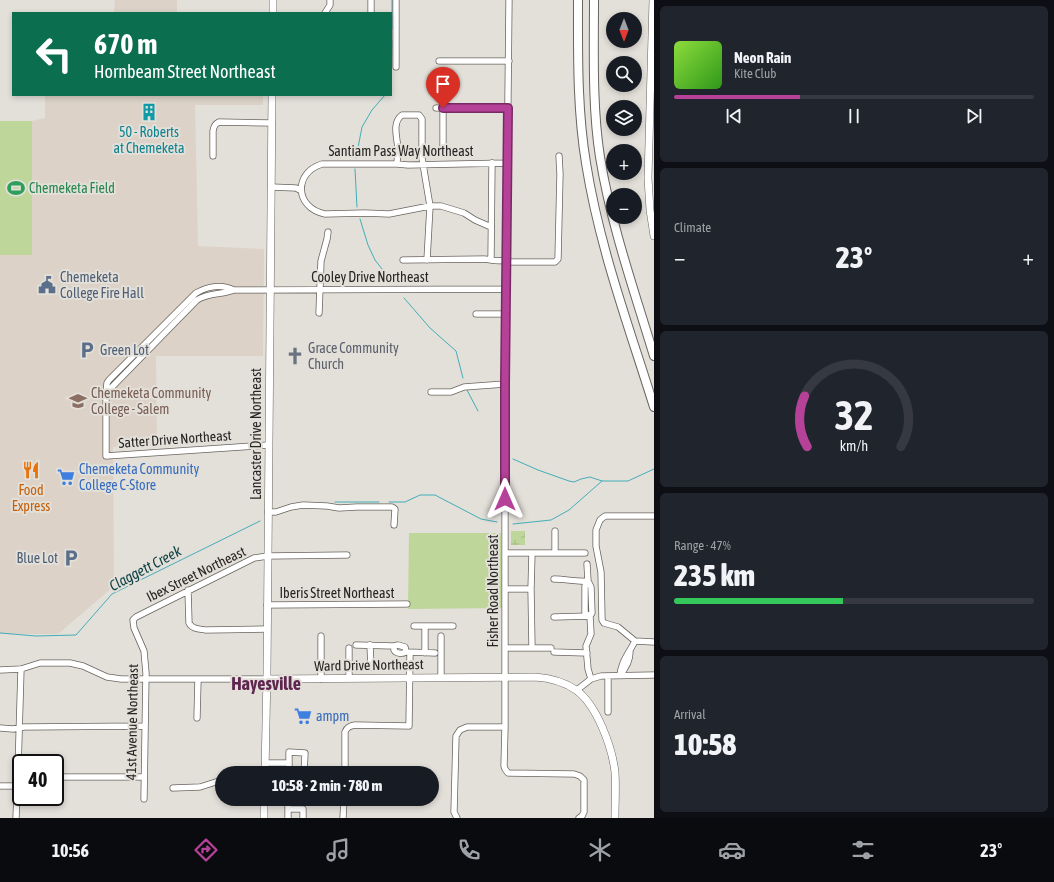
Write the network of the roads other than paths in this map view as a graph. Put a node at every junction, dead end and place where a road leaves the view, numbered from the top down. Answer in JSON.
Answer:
{"nodes":[{"id":1,"x":273,"y":0,"type":"edge"},
{"id":2,"x":330,"y":0,"type":"edge"},
{"id":3,"x":371,"y":0,"type":"edge"},
{"id":4,"x":396,"y":0,"type":"edge"},
{"id":5,"x":509,"y":0,"type":"edge"},
{"id":6,"x":578,"y":0,"type":"edge"},
{"id":7,"x":594,"y":0,"type":"edge"},
{"id":8,"x":653,"y":0,"type":"edge"},
{"id":9,"x":273,"y":12,"type":"edge"},
{"id":10,"x":326,"y":12,"type":"edge"},
{"id":11,"x":371,"y":12,"type":"edge"},
{"id":12,"x":393,"y":34,"type":"edge"},
{"id":13,"x":439,"y":61,"type":"dead end"},
{"id":14,"x":508,"y":61,"type":"junction"},
{"id":15,"x":396,"y":67,"type":"dead end"},
{"id":16,"x":272,"y":96,"type":"edge"},
{"id":17,"x":436,"y":108,"type":"dead end"},
{"id":18,"x":443,"y":108,"type":"junction"},
{"id":19,"x":508,"y":108,"type":"junction"},
{"id":20,"x":272,"y":123,"type":"junction"},
{"id":21,"x":443,"y":152,"type":"dead end"},
{"id":22,"x":213,"y":156,"type":"dead end"},
{"id":23,"x":559,"y":156,"type":"dead end"},
{"id":24,"x":492,"y":163,"type":"junction"},
{"id":25,"x":508,"y":163,"type":"junction"},
{"id":26,"x":397,"y":164,"type":"junction"},
{"id":27,"x":423,"y":164,"type":"junction"},
{"id":28,"x":271,"y":189,"type":"junction"},
{"id":29,"x":300,"y":190,"type":"junction"},
{"id":30,"x":430,"y":206,"type":"junction"},
{"id":31,"x":491,"y":227,"type":"junction"},
{"id":32,"x":328,"y":232,"type":"dead end"},
{"id":33,"x":654,"y":236,"type":"edge"},
{"id":34,"x":623,"y":254,"type":"junction"},
{"id":35,"x":403,"y":260,"type":"dead end"},
{"id":36,"x":427,"y":260,"type":"junction"},
{"id":37,"x":491,"y":260,"type":"junction"},
{"id":38,"x":506,"y":261,"type":"junction"},
{"id":39,"x":506,"y":289,"type":"junction"},
{"id":40,"x":270,"y":290,"type":"junction"},
{"id":41,"x":320,"y":290,"type":"junction"},
{"id":42,"x":319,"y":313,"type":"dead end"},
{"id":43,"x":476,"y":314,"type":"dead end"},
{"id":44,"x":506,"y":314,"type":"junction"},
{"id":45,"x":654,"y":342,"type":"edge"},
{"id":46,"x":654,"y":356,"type":"edge"},
{"id":47,"x":505,"y":384,"type":"junction"},
{"id":48,"x":431,"y":392,"type":"dead end"},
{"id":49,"x":654,"y":407,"type":"edge"},
{"id":50,"x":269,"y":445,"type":"junction"},
{"id":51,"x":106,"y":456,"type":"joint"},
{"id":52,"x":268,"y":512,"type":"junction"},
{"id":53,"x":654,"y":516,"type":"edge"},
{"id":54,"x":394,"y":525,"type":"dead end"},
{"id":55,"x":555,"y":531,"type":"dead end"},
{"id":56,"x":505,"y":553,"type":"junction"},
{"id":57,"x":532,"y":553,"type":"junction"},
{"id":58,"x":556,"y":553,"type":"junction"},
{"id":59,"x":585,"y":553,"type":"dead end"},
{"id":60,"x":347,"y":555,"type":"dead end"},
{"id":61,"x":268,"y":556,"type":"junction"},
{"id":62,"x":587,"y":564,"type":"dead end"},
{"id":63,"x":554,"y":579,"type":"dead end"},
{"id":64,"x":588,"y":582,"type":"junction"},
{"id":65,"x":505,"y":588,"type":"junction"},
{"id":66,"x":531,"y":589,"type":"junction"},
{"id":67,"x":188,"y":590,"type":"junction"},
{"id":68,"x":406,"y":604,"type":"dead end"},
{"id":69,"x":267,"y":605,"type":"junction"},
{"id":70,"x":590,"y":616,"type":"junction"},
{"id":71,"x":554,"y":617,"type":"dead end"},
{"id":72,"x":133,"y":624,"type":"joint"},
{"id":73,"x":414,"y":626,"type":"dead end"},
{"id":74,"x":424,"y":626,"type":"junction"},
{"id":75,"x":453,"y":626,"type":"dead end"},
{"id":76,"x":267,"y":629,"type":"junction"},
{"id":77,"x":321,"y":636,"type":"dead end"},
{"id":78,"x":441,"y":636,"type":"dead end"},
{"id":79,"x":634,"y":641,"type":"junction"},
{"id":80,"x":654,"y":642,"type":"edge"},
{"id":81,"x":356,"y":645,"type":"dead end"},
{"id":82,"x":370,"y":645,"type":"junction"},
{"id":83,"x":349,"y":648,"type":"dead end"},
{"id":84,"x":505,"y":648,"type":"junction"},
{"id":85,"x":532,"y":648,"type":"junction"},
{"id":86,"x":408,"y":652,"type":"junction"},
{"id":87,"x":425,"y":653,"type":"junction"},
{"id":88,"x":435,"y":653,"type":"dead end"},
{"id":89,"x":588,"y":653,"type":"junction"},
{"id":90,"x":371,"y":667,"type":"dead end"},
{"id":91,"x":21,"y":669,"type":"junction"},
{"id":92,"x":0,"y":670,"type":"edge"},
{"id":93,"x":620,"y":675,"type":"junction"},
{"id":94,"x":654,"y":675,"type":"edge"},
{"id":95,"x":608,"y":676,"type":"junction"},
{"id":96,"x":505,"y":677,"type":"junction"},
{"id":97,"x":349,"y":678,"type":"junction"},
{"id":98,"x":410,"y":678,"type":"junction"},
{"id":99,"x":441,"y":678,"type":"junction"},
{"id":100,"x":146,"y":679,"type":"junction"},
{"id":101,"x":198,"y":679,"type":"junction"},
{"id":102,"x":267,"y":679,"type":"junction"},
{"id":103,"x":321,"y":679,"type":"junction"},
{"id":104,"x":591,"y":679,"type":"junction"},
{"id":105,"x":576,"y":690,"type":"junction"},
{"id":106,"x":608,"y":712,"type":"dead end"},
{"id":107,"x":198,"y":718,"type":"dead end"},
{"id":108,"x":145,"y":726,"type":"junction"},
{"id":109,"x":505,"y":727,"type":"junction"},
{"id":110,"x":0,"y":728,"type":"edge"},
{"id":111,"x":19,"y":728,"type":"junction"},
{"id":112,"x":18,"y":754,"type":"edge"},
{"id":113,"x":265,"y":763,"type":"joint"},
{"id":114,"x":289,"y":763,"type":"joint"},
{"id":115,"x":304,"y":766,"type":"edge"},
{"id":116,"x":345,"y":766,"type":"edge"},
{"id":117,"x":64,"y":777,"type":"edge"},
{"id":118,"x":144,"y":777,"type":"junction"},
{"id":119,"x":215,"y":782,"type":"edge"},
{"id":120,"x":0,"y":786,"type":"edge"},
{"id":121,"x":12,"y":786,"type":"edge"},
{"id":122,"x":174,"y":788,"type":"dead end"},
{"id":123,"x":144,"y":799,"type":"dead end"},
{"id":124,"x":16,"y":806,"type":"edge"},
{"id":125,"x":264,"y":806,"type":"edge"},
{"id":126,"x":344,"y":806,"type":"edge"},
{"id":127,"x":288,"y":809,"type":"joint"},
{"id":128,"x":16,"y":818,"type":"edge"},
{"id":129,"x":264,"y":818,"type":"edge"},
{"id":130,"x":288,"y":818,"type":"edge"},
{"id":131,"x":303,"y":818,"type":"edge"},
{"id":132,"x":343,"y":818,"type":"edge"},
{"id":133,"x":457,"y":818,"type":"edge"},
{"id":134,"x":579,"y":818,"type":"edge"},
{"id":135,"x":615,"y":818,"type":"edge"}],
"edges":[{"from":1,"to":9,"type":"main road"},
{"from":2,"to":10,"type":"street"},
{"from":3,"to":11,"type":"street"},
{"from":4,"to":12,"type":"street"},
{"from":5,"to":14,"type":"street","name":"Fisher Road Northeast"},
{"from":6,"to":49,"type":"highway"},
{"from":7,"to":34,"type":"highway"},
{"from":8,"to":33,"type":"main road"},
{"from":12,"to":15,"type":"street"},
{"from":13,"to":14,"type":"street"},
{"from":14,"to":19,"type":"street","name":"Fisher Road Northeast"},
{"from":16,"to":20,"type":"main road","name":"Lancaster Drive Northeast"},
{"from":17,"to":18,"type":"street"},
{"from":18,"to":19,"type":"street"},
{"from":18,"to":21,"type":"street"},
{"from":19,"to":25,"type":"street","name":"Fisher Road Northeast"},
{"from":20,"to":22,"type":"street"},
{"from":20,"to":28,"type":"main road","name":"Lancaster Drive Northeast"},
{"from":23,"to":38,"type":"street"},
{"from":24,"to":25,"type":"street","name":"Santiam Pass Way Northeast"},
{"from":24,"to":27,"type":"street","name":"Santiam Pass Way Northeast"},
{"from":24,"to":31,"type":"street","name":"Santiam Pass Way Northeast"},
{"from":25,"to":38,"type":"street","name":"Fisher Road Northeast"},
{"from":26,"to":27,"type":"street","name":"Santiam Pass Way Northeast"},
{"from":26,"to":27,"type":"street"},
{"from":26,"to":29,"type":"street","name":"Santiam Pass Way Northeast"},
{"from":27,"to":30,"type":"street"},
{"from":28,"to":29,"type":"street"},
{"from":28,"to":40,"type":"main road","name":"Lancaster Drive Northeast"},
{"from":29,"to":30,"type":"street"},
{"from":30,"to":31,"type":"street"},
{"from":30,"to":36,"type":"street"},
{"from":31,"to":37,"type":"street","name":"Santiam Pass Way Northeast"},
{"from":32,"to":41,"type":"street"},
{"from":34,"to":45,"type":"highway"},
{"from":34,"to":46,"type":"highway"},
{"from":35,"to":36,"type":"street"},
{"from":36,"to":37,"type":"street"},
{"from":37,"to":38,"type":"street"},
{"from":38,"to":39,"type":"street","name":"Fisher Road Northeast"},
{"from":39,"to":41,"type":"street","name":"Cooley Drive Northeast"},
{"from":39,"to":44,"type":"street","name":"Fisher Road Northeast"},
{"from":40,"to":41,"type":"street","name":"Cooley Drive Northeast"},
{"from":40,"to":50,"type":"main road","name":"Lancaster Drive Northeast"},
{"from":40,"to":51,"type":"street","name":"Cooley Drive Northeast"},
{"from":41,"to":42,"type":"street"},
{"from":43,"to":44,"type":"street"},
{"from":44,"to":47,"type":"street","name":"Fisher Road Northeast"},
{"from":47,"to":48,"type":"street"},
{"from":47,"to":56,"type":"street","name":"Fisher Road Northeast"},
{"from":50,"to":51,"type":"street","name":"Satter Drive Northeast"},
{"from":50,"to":52,"type":"main road","name":"Lancaster Drive Northeast"},
{"from":52,"to":54,"type":"street"},
{"from":52,"to":61,"type":"main road","name":"Lancaster Drive Northeast"},
{"from":53,"to":79,"type":"street"},
{"from":55,"to":58,"type":"street"},
{"from":56,"to":57,"type":"street"},
{"from":56,"to":65,"type":"street","name":"Fisher Road Northeast"},
{"from":57,"to":58,"type":"street"},
{"from":57,"to":66,"type":"street"},
{"from":58,"to":59,"type":"street"},
{"from":60,"to":61,"type":"street","name":"Ibex Street Northeast"},
{"from":61,"to":67,"type":"street","name":"Ibex Street Northeast"},
{"from":61,"to":69,"type":"main road","name":"Lancaster Drive Northeast"},
{"from":62,"to":64,"type":"street"},
{"from":63,"to":64,"type":"street"},
{"from":64,"to":70,"type":"street"},
{"from":65,"to":66,"type":"street"},
{"from":65,"to":84,"type":"street","name":"Fisher Road Northeast"},
{"from":66,"to":85,"type":"street"},
{"from":67,"to":72,"type":"street","name":"Ibex Street Northeast"},
{"from":67,"to":76,"type":"street"},
{"from":68,"to":69,"type":"street","name":"Iberis Street Northeast"},
{"from":69,"to":76,"type":"main road","name":"Lancaster Drive Northeast"},
{"from":70,"to":71,"type":"street"},
{"from":70,"to":89,"type":"street"},
{"from":72,"to":100,"type":"street","name":"41st Avenue Northeast"},
{"from":73,"to":74,"type":"street"},
{"from":74,"to":75,"type":"street"},
{"from":74,"to":87,"type":"street"},
{"from":76,"to":102,"type":"main road","name":"Lancaster Drive Northeast"},
{"from":77,"to":103,"type":"street"},
{"from":78,"to":99,"type":"street"},
{"from":79,"to":80,"type":"street"},
{"from":79,"to":93,"type":"street"},
{"from":81,"to":82,"type":"street"},
{"from":82,"to":86,"type":"street"},
{"from":82,"to":90,"type":"street"},
{"from":83,"to":97,"type":"street"},
{"from":84,"to":85,"type":"street"},
{"from":84,"to":96,"type":"street","name":"Fisher Road Northeast"},
{"from":85,"to":89,"type":"street"},
{"from":86,"to":87,"type":"street"},
{"from":86,"to":98,"type":"street"},
{"from":87,"to":88,"type":"street"},
{"from":89,"to":104,"type":"street"},
{"from":91,"to":92,"type":"street","name":"Ward Drive Northeast"},
{"from":91,"to":100,"type":"street","name":"Ward Drive Northeast"},
{"from":91,"to":111,"type":"street"},
{"from":93,"to":94,"type":"street"},
{"from":93,"to":95,"type":"street"},
{"from":95,"to":104,"type":"street"},
{"from":95,"to":106,"type":"street"},
{"from":96,"to":99,"type":"main road","name":"Ward Drive Northeast"},
{"from":96,"to":105,"type":"main road","name":"Ward Drive Northeast"},
{"from":96,"to":109,"type":"street","name":"Fisher Road Northeast"},
{"from":97,"to":98,"type":"main road","name":"Ward Drive Northeast"},
{"from":97,"to":103,"type":"main road","name":"Ward Drive Northeast"},
{"from":98,"to":99,"type":"main road","name":"Ward Drive Northeast"},
{"from":98,"to":116,"type":"street"},
{"from":100,"to":101,"type":"street","name":"Ward Drive Northeast"},
{"from":100,"to":108,"type":"street","name":"41st Avenue Northeast"},
{"from":101,"to":102,"type":"street","name":"Ward Drive Northeast"},
{"from":101,"to":107,"type":"street"},
{"from":102,"to":103,"type":"main road","name":"Ward Drive Northeast"},
{"from":102,"to":113,"type":"main road","name":"Lancaster Drive Northeast"},
{"from":104,"to":105,"type":"street"},
{"from":105,"to":135,"type":"main road","name":"Ward Drive Northeast"},
{"from":108,"to":111,"type":"street"},
{"from":108,"to":118,"type":"street","name":"41st Avenue Northeast"},
{"from":109,"to":133,"type":"street"},
{"from":109,"to":134,"type":"street","name":"Fisher Road Northeast"},
{"from":110,"to":111,"type":"street"},
{"from":111,"to":112,"type":"street"},
{"from":113,"to":114,"type":"street"},
{"from":114,"to":115,"type":"street"},
{"from":117,"to":118,"type":"street"},
{"from":118,"to":123,"type":"street","name":"41st Avenue Northeast"},
{"from":119,"to":122,"type":"street"},
{"from":120,"to":121,"type":"street"},
{"from":124,"to":128,"type":"street"},
{"from":125,"to":129,"type":"main road"},
{"from":126,"to":132,"type":"street"},
{"from":127,"to":130,"type":"street"},
{"from":127,"to":131,"type":"street"}]}
